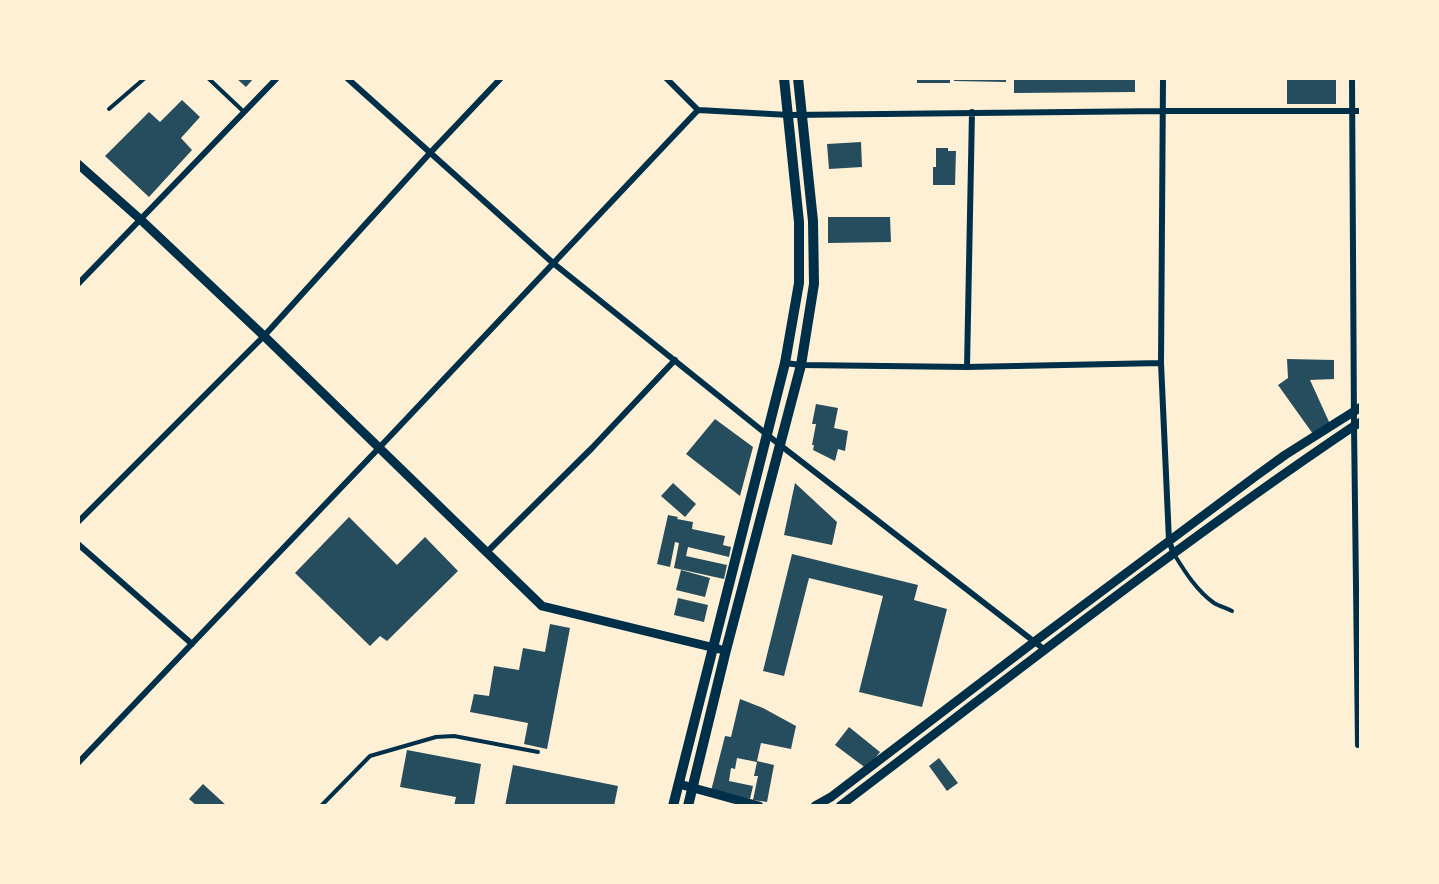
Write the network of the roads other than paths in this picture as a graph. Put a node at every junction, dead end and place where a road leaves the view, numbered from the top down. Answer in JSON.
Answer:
{"nodes":[{"id":1,"x":145,"y":78,"type":"edge"},
{"id":2,"x":208,"y":78,"type":"edge"},
{"id":3,"x":277,"y":78,"type":"edge"},
{"id":4,"x":347,"y":78,"type":"edge"},
{"id":5,"x":501,"y":78,"type":"edge"},
{"id":6,"x":666,"y":78,"type":"edge"},
{"id":7,"x":784,"y":78,"type":"edge"},
{"id":8,"x":798,"y":78,"type":"edge"},
{"id":9,"x":1163,"y":78,"type":"edge"},
{"id":10,"x":1352,"y":78,"type":"edge"},
{"id":11,"x":109,"y":109,"type":"dead end"},
{"id":12,"x":698,"y":110,"type":"junction"},
{"id":13,"x":1163,"y":111,"type":"junction"},
{"id":14,"x":1352,"y":111,"type":"junction"},
{"id":15,"x":1361,"y":111,"type":"edge"},
{"id":16,"x":244,"y":112,"type":"junction"},
{"id":17,"x":972,"y":112,"type":"junction"},
{"id":18,"x":789,"y":114,"type":"junction"},
{"id":19,"x":802,"y":114,"type":"junction"},
{"id":20,"x":430,"y":153,"type":"junction"},
{"id":21,"x":78,"y":164,"type":"edge"},
{"id":22,"x":140,"y":219,"type":"junction"},
{"id":23,"x":813,"y":221,"type":"junction"},
{"id":24,"x":799,"y":222,"type":"junction"},
{"id":25,"x":553,"y":263,"type":"junction"},
{"id":26,"x":78,"y":284,"type":"edge"},
{"id":27,"x":264,"y":336,"type":"junction"},
{"id":28,"x":675,"y":360,"type":"junction"},
{"id":29,"x":785,"y":363,"type":"junction"},
{"id":30,"x":1161,"y":363,"type":"junction"},
{"id":31,"x":801,"y":365,"type":"junction"},
{"id":32,"x":967,"y":367,"type":"junction"},
{"id":33,"x":1357,"y":409,"type":"edge"},
{"id":34,"x":1357,"y":424,"type":"edge"},
{"id":35,"x":768,"y":435,"type":"junction"},
{"id":36,"x":780,"y":445,"type":"junction"},
{"id":37,"x":378,"y":449,"type":"junction"},
{"id":38,"x":1256,"y":476,"type":"junction"},
{"id":39,"x":1265,"y":487,"type":"junction"},
{"id":40,"x":78,"y":522,"type":"edge"},
{"id":41,"x":745,"y":524,"type":"junction"},
{"id":42,"x":758,"y":528,"type":"junction"},
{"id":43,"x":1169,"y":541,"type":"junction"},
{"id":44,"x":78,"y":544,"type":"edge"},
{"id":45,"x":487,"y":552,"type":"junction"},
{"id":46,"x":1174,"y":555,"type":"junction"},
{"id":47,"x":1232,"y":611,"type":"dead end"},
{"id":48,"x":1034,"y":642,"type":"junction"},
{"id":49,"x":192,"y":644,"type":"junction"},
{"id":50,"x":713,"y":648,"type":"junction"},
{"id":51,"x":726,"y":650,"type":"junction"},
{"id":52,"x":1045,"y":650,"type":"junction"},
{"id":53,"x":912,"y":735,"type":"junction"},
{"id":54,"x":1358,"y":745,"type":"dead end"},
{"id":55,"x":920,"y":746,"type":"junction"},
{"id":56,"x":538,"y":752,"type":"dead end"},
{"id":57,"x":78,"y":763,"type":"edge"},
{"id":58,"x":679,"y":784,"type":"junction"},
{"id":59,"x":692,"y":787,"type":"junction"},
{"id":60,"x":321,"y":806,"type":"edge"},
{"id":61,"x":673,"y":806,"type":"edge"},
{"id":62,"x":688,"y":806,"type":"edge"},
{"id":63,"x":759,"y":806,"type":"edge"},
{"id":64,"x":815,"y":806,"type":"edge"},
{"id":65,"x":840,"y":806,"type":"edge"}],
"edges":[{"from":1,"to":11,"type":"lane"},
{"from":2,"to":16,"type":"lane"},
{"from":3,"to":16,"type":"street"},
{"from":4,"to":20,"type":"street"},
{"from":5,"to":20,"type":"street"},
{"from":6,"to":12,"type":"street"},
{"from":7,"to":18,"type":"main road"},
{"from":8,"to":19,"type":"main road"},
{"from":9,"to":13,"type":"street"},
{"from":10,"to":14,"type":"street"},
{"from":12,"to":18,"type":"street"},
{"from":12,"to":25,"type":"street"},
{"from":13,"to":14,"type":"street"},
{"from":13,"to":17,"type":"street"},
{"from":13,"to":30,"type":"street"},
{"from":14,"to":15,"type":"street"},
{"from":14,"to":33,"type":"street"},
{"from":16,"to":22,"type":"street"},
{"from":17,"to":19,"type":"street"},
{"from":17,"to":32,"type":"street"},
{"from":18,"to":19,"type":"street"},
{"from":18,"to":24,"type":"main road"},
{"from":19,"to":23,"type":"main road"},
{"from":20,"to":25,"type":"street"},
{"from":20,"to":27,"type":"street"},
{"from":21,"to":22,"type":"street"},
{"from":22,"to":26,"type":"street"},
{"from":22,"to":27,"type":"street"},
{"from":23,"to":24,"type":"main road"},
{"from":23,"to":31,"type":"main road"},
{"from":24,"to":29,"type":"main road"},
{"from":25,"to":28,"type":"street"},
{"from":25,"to":37,"type":"street"},
{"from":27,"to":37,"type":"street"},
{"from":27,"to":40,"type":"street"},
{"from":28,"to":35,"type":"street"},
{"from":28,"to":45,"type":"street"},
{"from":29,"to":31,"type":"street"},
{"from":29,"to":35,"type":"main road"},
{"from":30,"to":32,"type":"street"},
{"from":30,"to":43,"type":"street"},
{"from":31,"to":32,"type":"street"},
{"from":31,"to":36,"type":"main road"},
{"from":33,"to":34,"type":"street"},
{"from":33,"to":38,"type":"street"},
{"from":34,"to":39,"type":"street"},
{"from":34,"to":54,"type":"street"},
{"from":35,"to":36,"type":"street"},
{"from":35,"to":41,"type":"main road"},
{"from":36,"to":42,"type":"main road"},
{"from":36,"to":48,"type":"street"},
{"from":37,"to":45,"type":"street"},
{"from":37,"to":49,"type":"street"},
{"from":38,"to":39,"type":"street"},
{"from":38,"to":43,"type":"street"},
{"from":39,"to":46,"type":"street"},
{"from":41,"to":42,"type":"lane"},
{"from":41,"to":50,"type":"main road"},
{"from":42,"to":51,"type":"main road"},
{"from":43,"to":46,"type":"street"},
{"from":43,"to":48,"type":"street"},
{"from":44,"to":49,"type":"street"},
{"from":45,"to":50,"type":"street"},
{"from":46,"to":47,"type":"lane"},
{"from":46,"to":52,"type":"street"},
{"from":48,"to":52,"type":"street"},
{"from":48,"to":53,"type":"street"},
{"from":49,"to":57,"type":"street"},
{"from":50,"to":51,"type":"street"},
{"from":50,"to":58,"type":"main road"},
{"from":51,"to":59,"type":"main road"},
{"from":52,"to":55,"type":"street"},
{"from":53,"to":55,"type":"street"},
{"from":53,"to":64,"type":"street"},
{"from":55,"to":65,"type":"street"},
{"from":56,"to":60,"type":"lane"},
{"from":58,"to":59,"type":"street"},
{"from":58,"to":61,"type":"main road"},
{"from":59,"to":62,"type":"main road"},
{"from":59,"to":63,"type":"street"}]}
